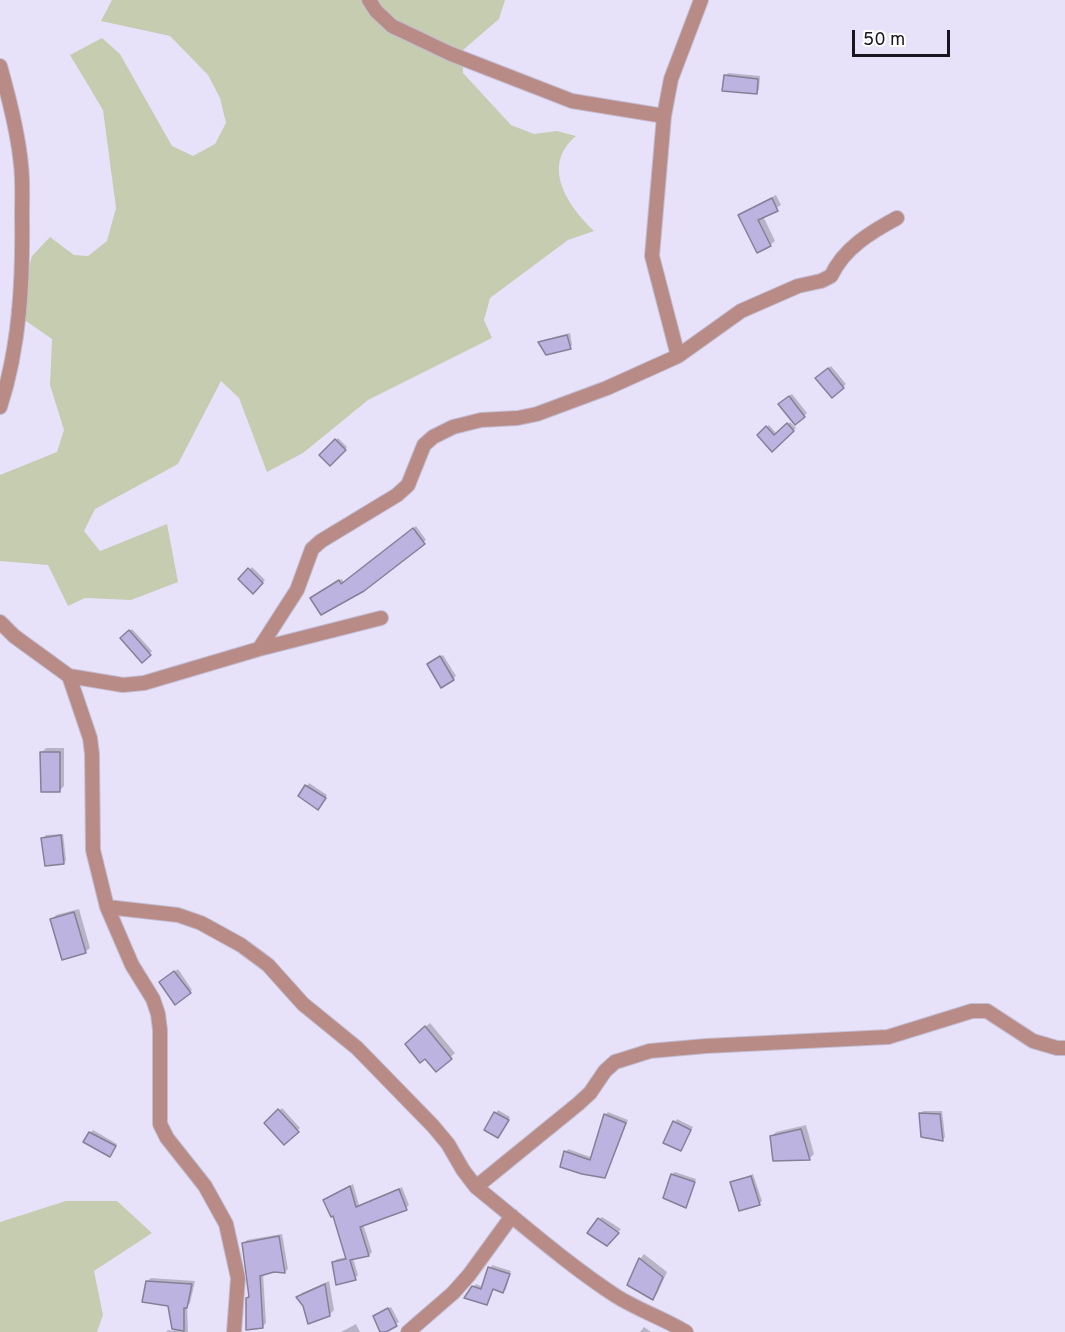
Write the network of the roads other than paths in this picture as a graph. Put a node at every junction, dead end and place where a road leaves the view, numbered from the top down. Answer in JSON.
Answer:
{"nodes":[{"id":1,"x":369,"y":0,"type":"edge"},
{"id":2,"x":701,"y":0,"type":"edge"},
{"id":3,"x":0,"y":66,"type":"edge"},
{"id":4,"x":664,"y":116,"type":"junction"},
{"id":5,"x":897,"y":218,"type":"dead end"},
{"id":6,"x":678,"y":356,"type":"junction"},
{"id":7,"x":0,"y":407,"type":"edge"},
{"id":8,"x":381,"y":618,"type":"dead end"},
{"id":9,"x":0,"y":622,"type":"edge"},
{"id":10,"x":260,"y":649,"type":"junction"},
{"id":11,"x":69,"y":676,"type":"junction"},
{"id":12,"x":107,"y":907,"type":"junction"},
{"id":13,"x":1065,"y":1048,"type":"edge"},
{"id":14,"x":477,"y":1188,"type":"junction"},
{"id":15,"x":512,"y":1216,"type":"junction"},
{"id":16,"x":234,"y":1332,"type":"edge"},
{"id":17,"x":408,"y":1332,"type":"edge"},
{"id":18,"x":686,"y":1332,"type":"edge"}],
"edges":[{"from":1,"to":4,"type":"street"},
{"from":2,"to":4,"type":"street"},
{"from":3,"to":7,"type":"street"},
{"from":4,"to":6,"type":"street"},
{"from":5,"to":6,"type":"street"},
{"from":6,"to":10,"type":"street"},
{"from":8,"to":10,"type":"street"},
{"from":9,"to":11,"type":"street"},
{"from":10,"to":11,"type":"street"},
{"from":11,"to":12,"type":"street"},
{"from":12,"to":14,"type":"street"},
{"from":12,"to":16,"type":"street"},
{"from":13,"to":14,"type":"street"},
{"from":14,"to":15,"type":"street"},
{"from":15,"to":17,"type":"street"},
{"from":15,"to":18,"type":"street"}]}
